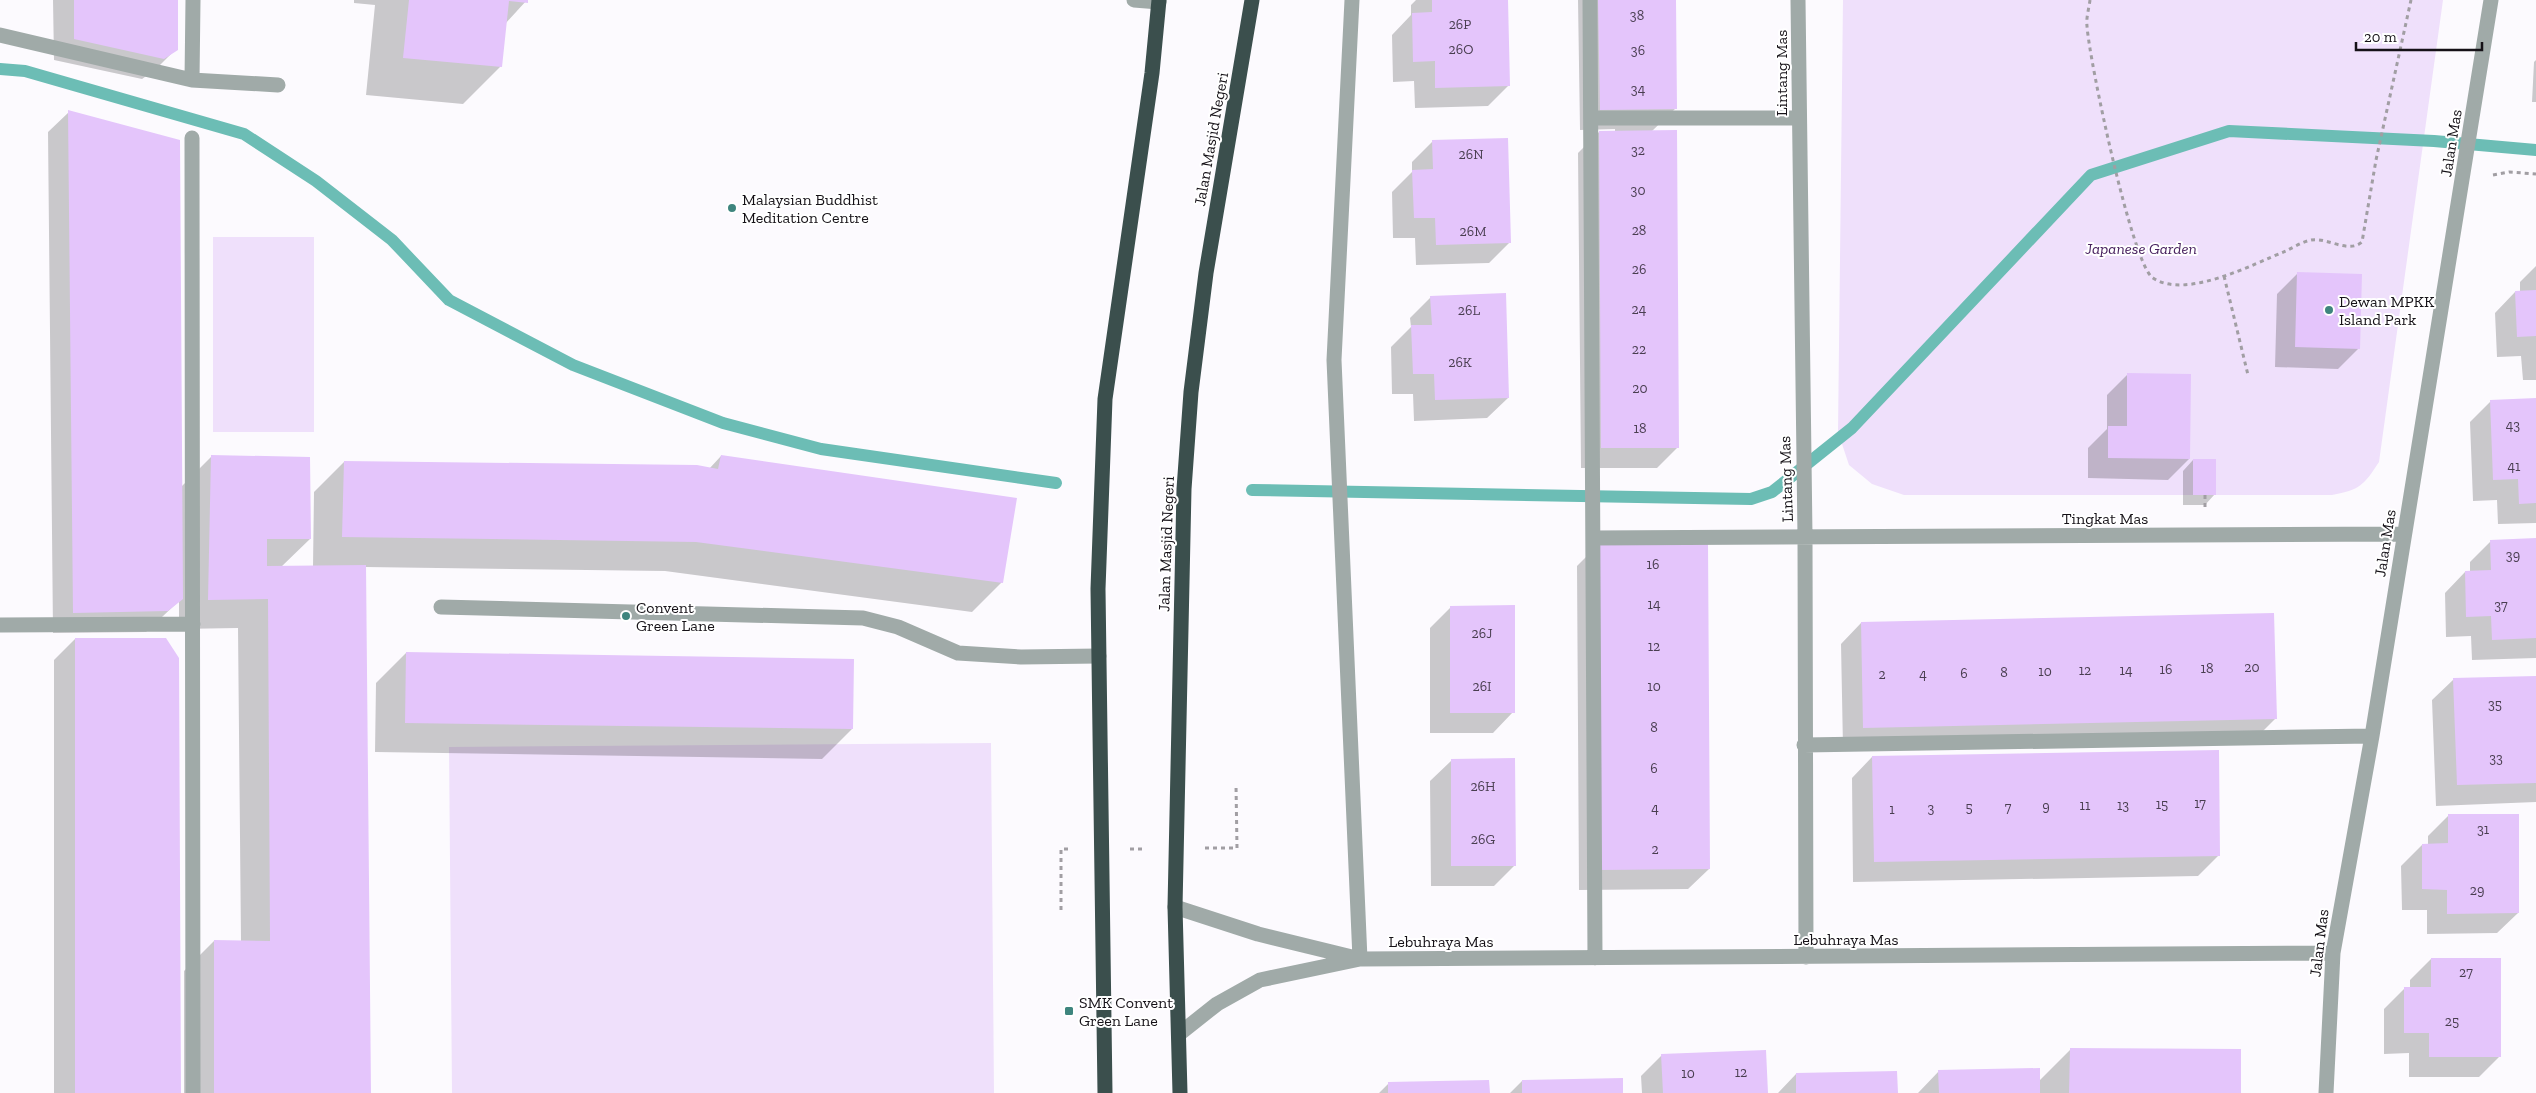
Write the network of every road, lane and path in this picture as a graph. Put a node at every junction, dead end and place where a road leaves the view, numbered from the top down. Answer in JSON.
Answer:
{"nodes":[{"id":1,"x":193,"y":0,"type":"edge"},
{"id":2,"x":1134,"y":0,"type":"edge"},
{"id":3,"x":1252,"y":0,"type":"edge"},
{"id":4,"x":1352,"y":0,"type":"edge"},
{"id":5,"x":1590,"y":0,"type":"edge"},
{"id":6,"x":1798,"y":0,"type":"edge"},
{"id":7,"x":2090,"y":0,"type":"edge"},
{"id":8,"x":2411,"y":0,"type":"edge"},
{"id":9,"x":2491,"y":0,"type":"edge"},
{"id":10,"x":1159,"y":1,"type":"edge"},
{"id":11,"x":0,"y":35,"type":"edge"},
{"id":12,"x":192,"y":80,"type":"junction"},
{"id":13,"x":278,"y":85,"type":"dead end"},
{"id":14,"x":1592,"y":118,"type":"junction"},
{"id":15,"x":1799,"y":118,"type":"junction"},
{"id":16,"x":192,"y":138,"type":"dead end"},
{"id":17,"x":2536,"y":174,"type":"edge"},
{"id":18,"x":2462,"y":179,"type":"junction"},
{"id":19,"x":2224,"y":276,"type":"junction"},
{"id":20,"x":2248,"y":375,"type":"dead end"},
{"id":21,"x":1593,"y":532,"type":"junction"},
{"id":22,"x":2404,"y":534,"type":"junction"},
{"id":23,"x":1805,"y":536,"type":"junction"},
{"id":24,"x":441,"y":607,"type":"dead end"},
{"id":25,"x":193,"y":624,"type":"junction"},
{"id":26,"x":0,"y":625,"type":"edge"},
{"id":27,"x":1099,"y":656,"type":"junction"},
{"id":28,"x":2372,"y":736,"type":"junction"},
{"id":29,"x":1804,"y":745,"type":"junction"},
{"id":30,"x":1236,"y":785,"type":"dead end"},
{"id":31,"x":1237,"y":835,"type":"dead end"},
{"id":32,"x":1060,"y":870,"type":"dead end"},
{"id":33,"x":1175,"y":907,"type":"junction"},
{"id":34,"x":1061,"y":910,"type":"dead end"},
{"id":35,"x":2333,"y":953,"type":"junction"},
{"id":36,"x":1806,"y":957,"type":"junction"},
{"id":37,"x":1595,"y":958,"type":"junction"},
{"id":38,"x":1360,"y":959,"type":"junction"},
{"id":39,"x":1179,"y":1034,"type":"junction"},
{"id":40,"x":193,"y":1093,"type":"edge"},
{"id":41,"x":1105,"y":1093,"type":"edge"},
{"id":42,"x":1180,"y":1093,"type":"edge"},
{"id":43,"x":2326,"y":1093,"type":"edge"}],
"edges":[{"from":1,"to":12,"type":"street"},
{"from":2,"to":10,"type":"street"},
{"from":3,"to":33,"type":"highway","name":"Jalan Masjid Negeri"},
{"from":4,"to":38,"type":"street"},
{"from":5,"to":14,"type":"street"},
{"from":6,"to":15,"type":"street","name":"Lintang Mas"},
{"from":7,"to":19,"type":"path"},
{"from":8,"to":19,"type":"path"},
{"from":9,"to":18,"type":"street","name":"Jalan Mas"},
{"from":10,"to":27,"type":"highway"},
{"from":11,"to":12,"type":"street"},
{"from":12,"to":13,"type":"street"},
{"from":14,"to":15,"type":"street"},
{"from":14,"to":21,"type":"street"},
{"from":15,"to":23,"type":"street","name":"Lintang Mas"},
{"from":16,"to":25,"type":"street"},
{"from":17,"to":18,"type":"path"},
{"from":18,"to":22,"type":"street","name":"Jalan Mas"},
{"from":19,"to":20,"type":"path"},
{"from":21,"to":23,"type":"street","name":"Tingkat Mas"},
{"from":21,"to":37,"type":"street"},
{"from":22,"to":23,"type":"street","name":"Tingkat Mas"},
{"from":22,"to":28,"type":"street","name":"Jalan Mas"},
{"from":23,"to":29,"type":"street","name":"Lintang Mas"},
{"from":24,"to":27,"type":"street"},
{"from":25,"to":26,"type":"street"},
{"from":25,"to":40,"type":"street"},
{"from":27,"to":41,"type":"highway"},
{"from":28,"to":29,"type":"street"},
{"from":28,"to":35,"type":"street","name":"Jalan Mas"},
{"from":29,"to":36,"type":"street","name":"Lintang Mas"},
{"from":30,"to":31,"type":"path"},
{"from":32,"to":34,"type":"path"},
{"from":33,"to":38,"type":"street","name":"Lebuhraya Mas"},
{"from":33,"to":39,"type":"highway","name":"Jalan Masjid Negeri"},
{"from":35,"to":36,"type":"street","name":"Lebuhraya Mas"},
{"from":35,"to":43,"type":"street","name":"Jalan Mas"},
{"from":36,"to":37,"type":"street","name":"Lebuhraya Mas"},
{"from":37,"to":38,"type":"street","name":"Lebuhraya Mas"},
{"from":38,"to":39,"type":"street","name":"Lebuhraya Mas"},
{"from":39,"to":42,"type":"highway","name":"Jalan Masjid Negeri"}]}
